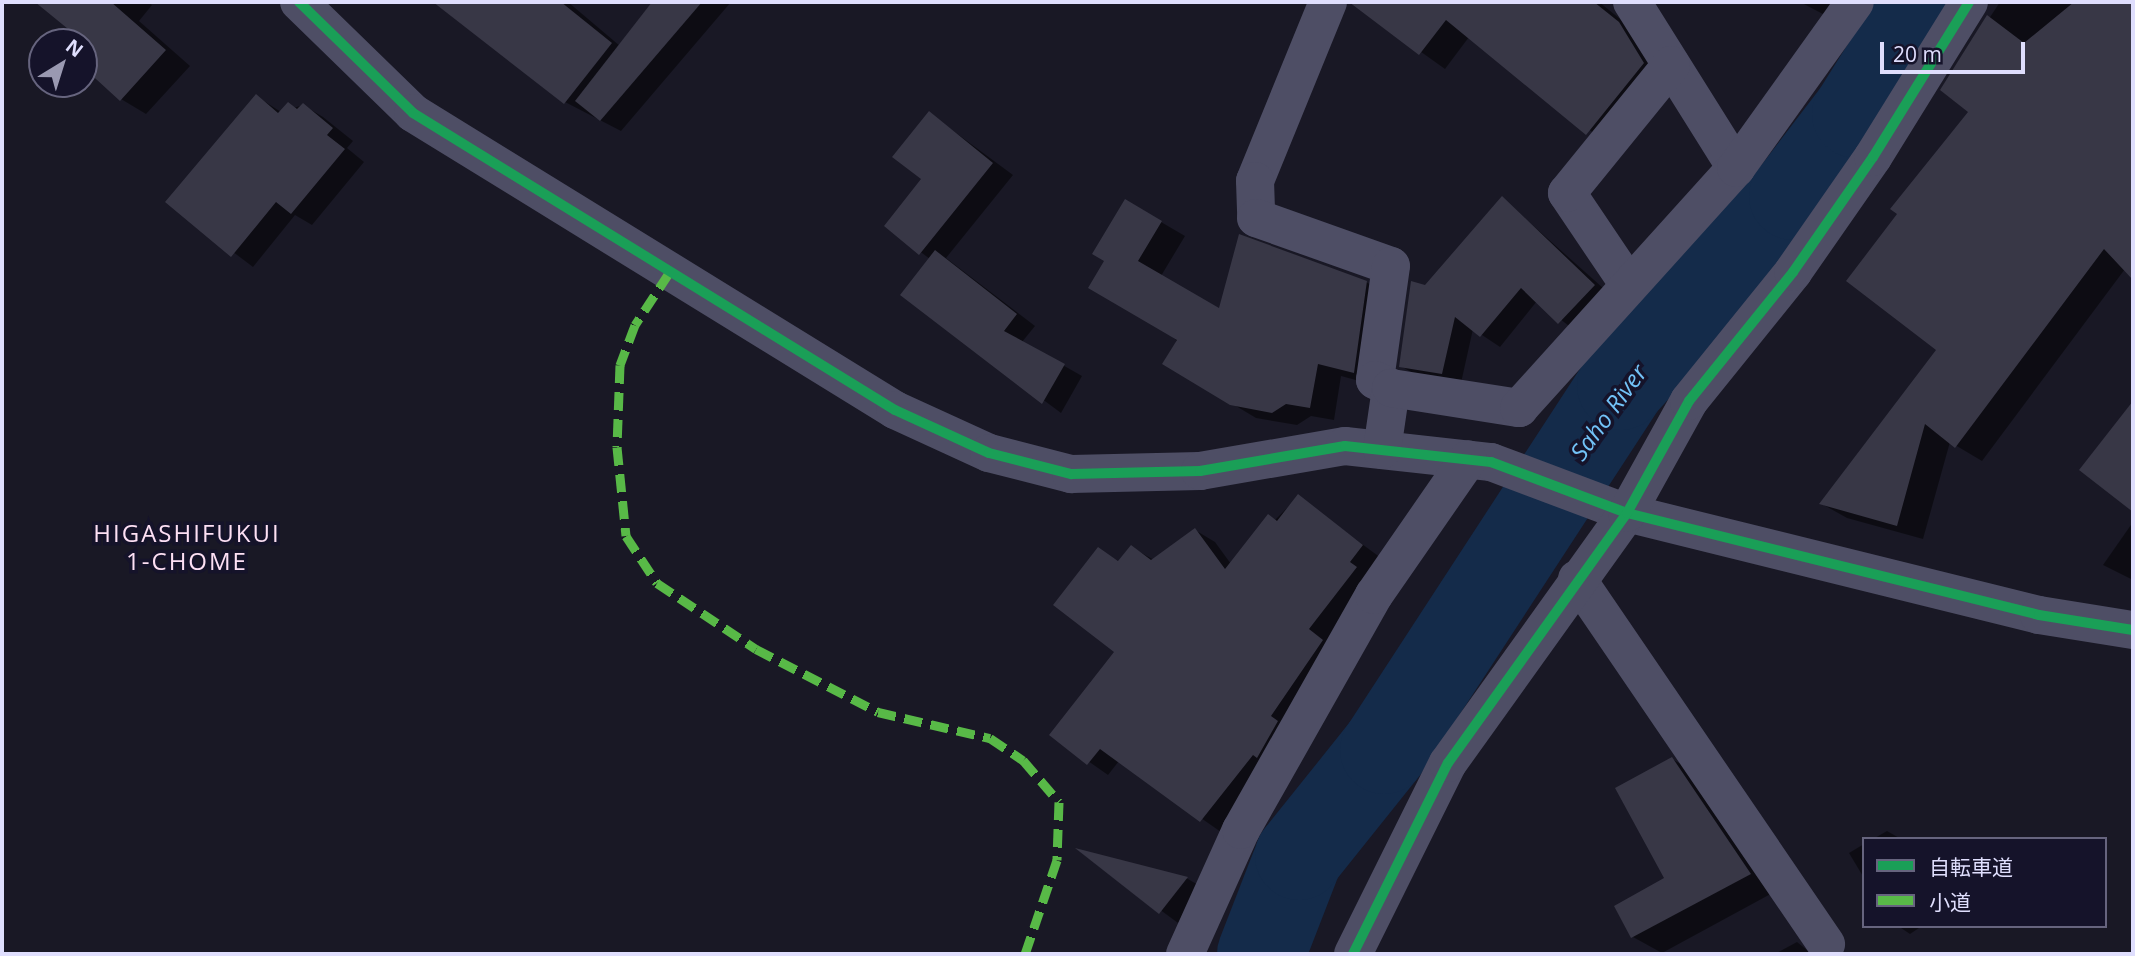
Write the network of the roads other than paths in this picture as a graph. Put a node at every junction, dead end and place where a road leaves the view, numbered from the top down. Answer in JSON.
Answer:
{"nodes":[{"id":1,"x":1328,"y":2,"type":"edge"},
{"id":2,"x":1632,"y":2,"type":"edge"},
{"id":3,"x":1855,"y":2,"type":"edge"},
{"id":4,"x":1969,"y":2,"type":"edge"},
{"id":5,"x":317,"y":8,"type":"edge"},
{"id":6,"x":1671,"y":65,"type":"junction"},
{"id":7,"x":1736,"y":169,"type":"junction"},
{"id":8,"x":1629,"y":285,"type":"junction"},
{"id":9,"x":1391,"y":388,"type":"junction"},
{"id":10,"x":1382,"y":450,"type":"junction"},
{"id":11,"x":1479,"y":461,"type":"junction"},
{"id":12,"x":1627,"y":513,"type":"junction"},
{"id":13,"x":1577,"y":579,"type":"junction"},
{"id":14,"x":2133,"y":630,"type":"edge"},
{"id":15,"x":1826,"y":944,"type":"dead end"},
{"id":16,"x":1185,"y":954,"type":"edge"},
{"id":17,"x":1353,"y":954,"type":"edge"}],
"edges":[{"from":1,"to":9,"type":"street"},
{"from":2,"to":6,"type":"street"},
{"from":3,"to":7,"type":"street"},
{"from":4,"to":12,"type":"street"},
{"from":5,"to":10,"type":"street"},
{"from":6,"to":7,"type":"street"},
{"from":6,"to":8,"type":"street"},
{"from":7,"to":8,"type":"street"},
{"from":8,"to":9,"type":"street"},
{"from":9,"to":10,"type":"street"},
{"from":10,"to":11,"type":"street"},
{"from":11,"to":12,"type":"street"},
{"from":11,"to":16,"type":"street"},
{"from":12,"to":13,"type":"street"},
{"from":12,"to":14,"type":"street"},
{"from":13,"to":15,"type":"street"},
{"from":13,"to":17,"type":"street"}]}
